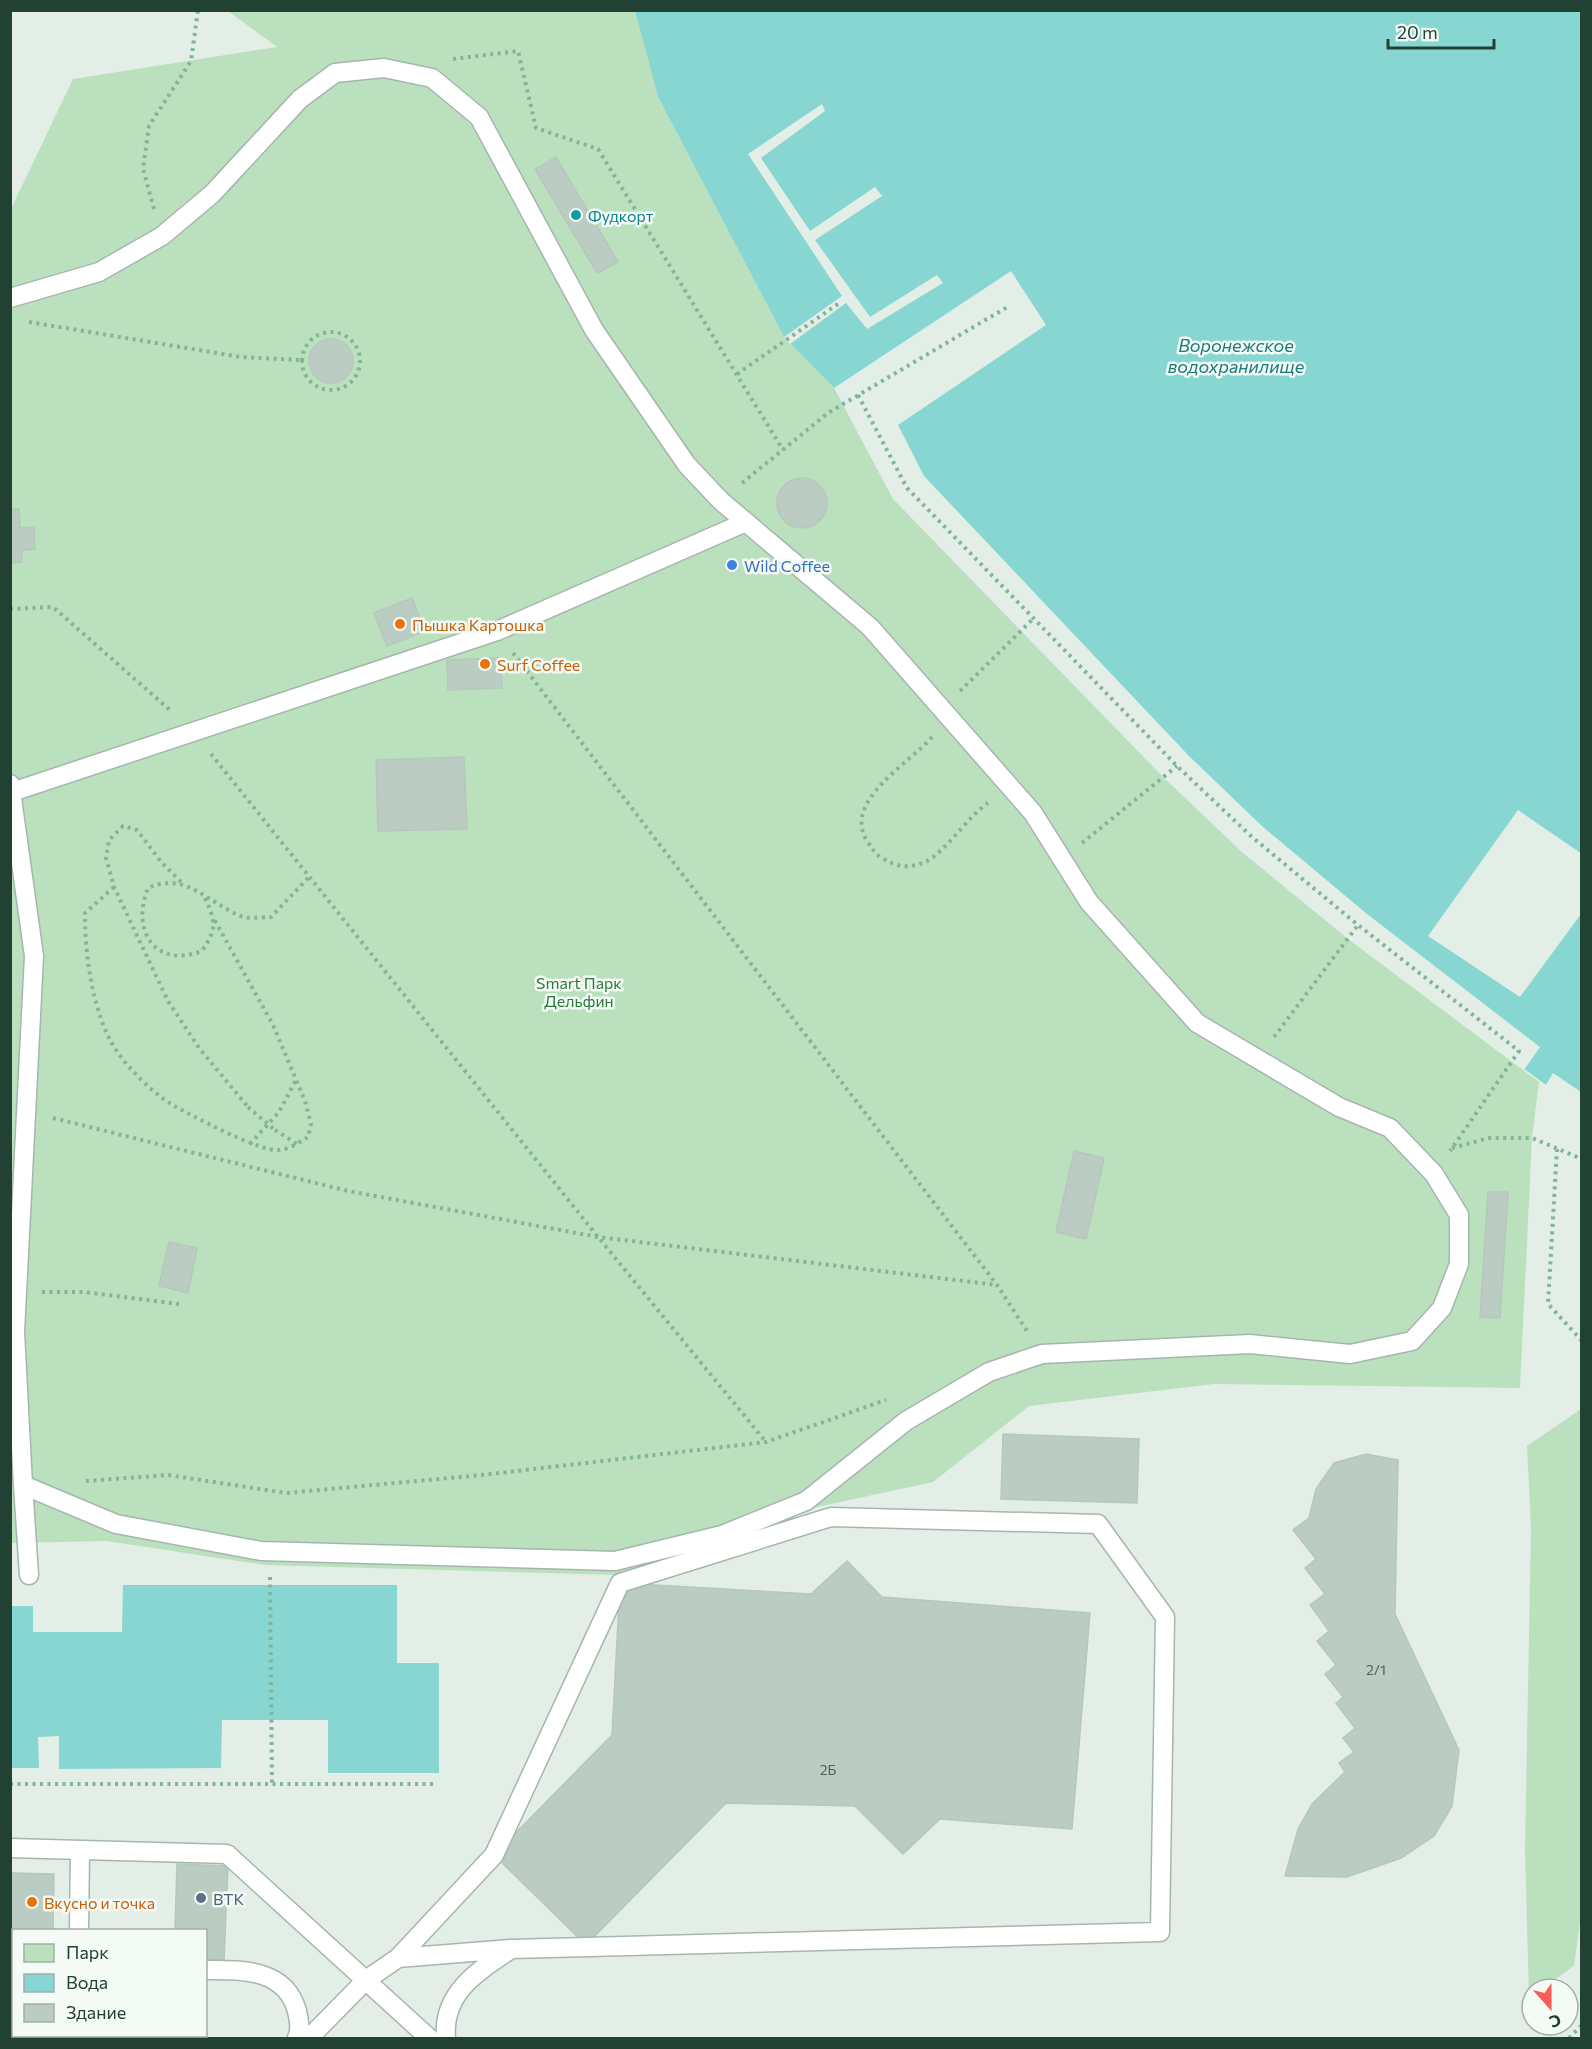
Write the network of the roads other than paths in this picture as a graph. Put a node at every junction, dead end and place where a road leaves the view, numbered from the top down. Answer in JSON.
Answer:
{"nodes":[{"id":1,"x":10,"y":298,"type":"edge"},
{"id":2,"x":746,"y":522,"type":"junction"},
{"id":3,"x":11,"y":788,"type":"edge"},
{"id":4,"x":13,"y":1332,"type":"edge"},
{"id":5,"x":23,"y":1485,"type":"junction"},
{"id":6,"x":29,"y":1575,"type":"dead end"},
{"id":7,"x":10,"y":1848,"type":"edge"},
{"id":8,"x":80,"y":1850,"type":"junction"},
{"id":9,"x":79,"y":1929,"type":"edge"},
{"id":10,"x":511,"y":1949,"type":"junction"},
{"id":11,"x":398,"y":1958,"type":"junction"},
{"id":12,"x":207,"y":1970,"type":"edge"},
{"id":13,"x":366,"y":1980,"type":"junction"},
{"id":14,"x":297,"y":2038,"type":"edge"},
{"id":15,"x":309,"y":2038,"type":"edge"},
{"id":16,"x":429,"y":2038,"type":"edge"},
{"id":17,"x":446,"y":2038,"type":"edge"}],
"edges":[{"from":1,"to":2,"type":"lane"},
{"from":2,"to":3,"type":"lane"},
{"from":2,"to":5,"type":"lane"},
{"from":3,"to":4,"type":"lane"},
{"from":4,"to":5,"type":"lane"},
{"from":5,"to":6,"type":"lane"},
{"from":7,"to":8,"type":"lane"},
{"from":8,"to":9,"type":"lane"},
{"from":8,"to":13,"type":"lane"},
{"from":10,"to":11,"type":"lane"},
{"from":10,"to":11,"type":"lane"},
{"from":10,"to":17,"type":"lane"},
{"from":11,"to":13,"type":"lane"},
{"from":12,"to":14,"type":"lane"},
{"from":13,"to":15,"type":"lane"},
{"from":13,"to":16,"type":"lane"}]}
